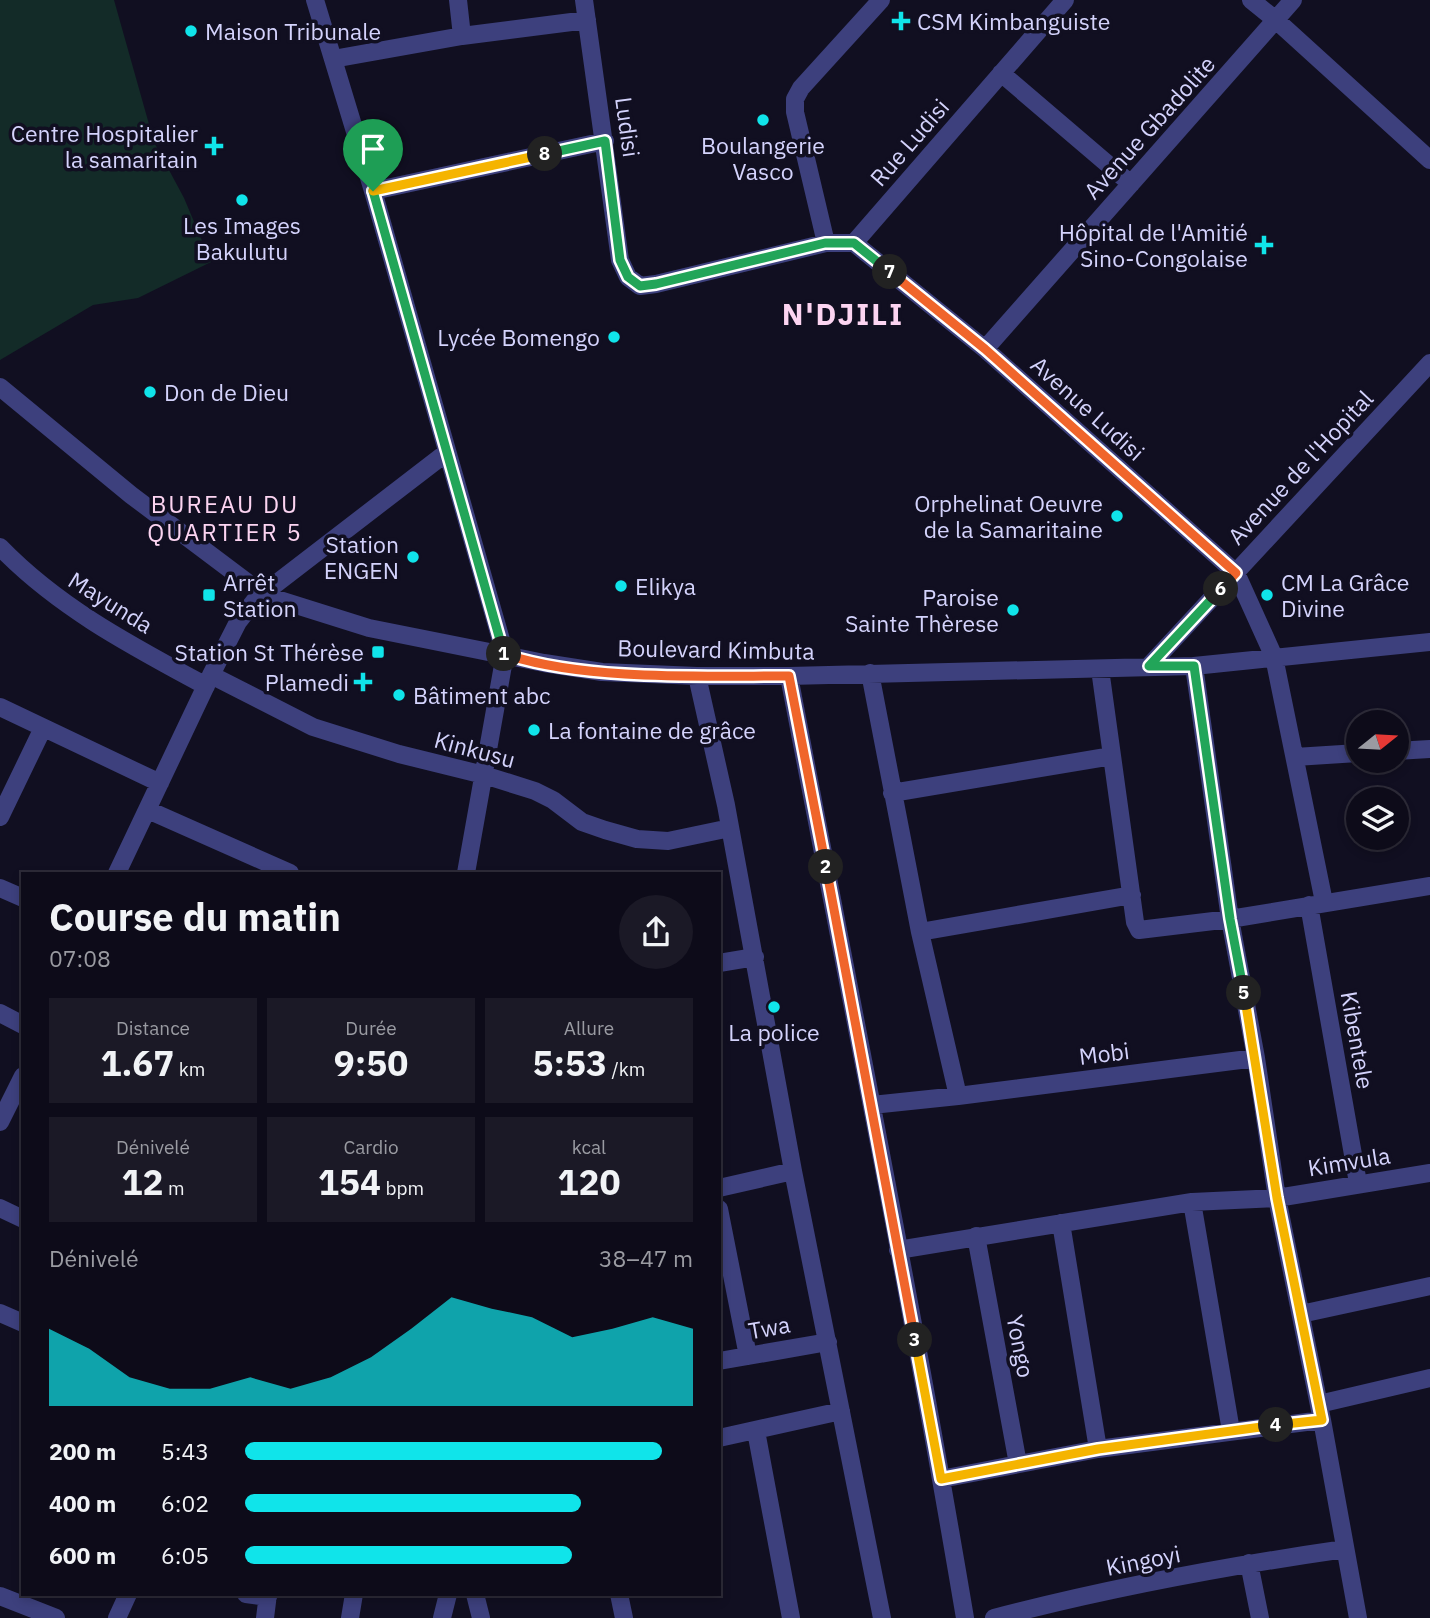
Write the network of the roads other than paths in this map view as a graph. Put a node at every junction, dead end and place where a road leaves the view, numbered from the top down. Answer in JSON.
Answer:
{"nodes":[{"id":1,"x":315,"y":0,"type":"edge"},
{"id":2,"x":458,"y":0,"type":"edge"},
{"id":3,"x":584,"y":0,"type":"edge"},
{"id":4,"x":881,"y":0,"type":"edge"},
{"id":5,"x":1065,"y":0,"type":"edge"},
{"id":6,"x":1251,"y":0,"type":"edge"},
{"id":7,"x":1293,"y":0,"type":"edge"},
{"id":8,"x":587,"y":20,"type":"junction"},
{"id":9,"x":1277,"y":21,"type":"junction"},
{"id":10,"x":462,"y":36,"type":"junction"},
{"id":11,"x":332,"y":59,"type":"junction"},
{"id":12,"x":1001,"y":74,"type":"junction"},
{"id":13,"x":605,"y":141,"type":"junction"},
{"id":14,"x":1426,"y":150,"type":"edge"},
{"id":15,"x":1131,"y":184,"type":"junction"},
{"id":16,"x":373,"y":191,"type":"junction"},
{"id":17,"x":825,"y":243,"type":"junction"},
{"id":18,"x":854,"y":243,"type":"junction"},
{"id":19,"x":985,"y":349,"type":"junction"},
{"id":20,"x":1430,"y":363,"type":"edge"},
{"id":21,"x":0,"y":387,"type":"edge"},
{"id":22,"x":446,"y":453,"type":"junction"},
{"id":23,"x":0,"y":547,"type":"edge"},
{"id":24,"x":1236,"y":573,"type":"junction"},
{"id":25,"x":264,"y":594,"type":"junction"},
{"id":26,"x":1430,"y":642,"type":"edge"},
{"id":27,"x":505,"y":654,"type":"junction"},
{"id":28,"x":1274,"y":657,"type":"junction"},
{"id":29,"x":1149,"y":666,"type":"junction"},
{"id":30,"x":1194,"y":666,"type":"junction"},
{"id":31,"x":1100,"y":669,"type":"junction"},
{"id":32,"x":870,"y":673,"type":"junction"},
{"id":33,"x":697,"y":676,"type":"junction"},
{"id":34,"x":789,"y":676,"type":"junction"},
{"id":35,"x":208,"y":681,"type":"junction"},
{"id":36,"x":0,"y":707,"type":"edge"},
{"id":37,"x":43,"y":728,"type":"junction"},
{"id":38,"x":1430,"y":749,"type":"edge"},
{"id":39,"x":1409,"y":750,"type":"edge"},
{"id":40,"x":1346,"y":754,"type":"edge"},
{"id":41,"x":1112,"y":756,"type":"junction"},
{"id":42,"x":1295,"y":757,"type":"junction"},
{"id":43,"x":484,"y":775,"type":"junction"},
{"id":44,"x":160,"y":783,"type":"junction"},
{"id":45,"x":892,"y":793,"type":"junction"},
{"id":46,"x":148,"y":810,"type":"junction"},
{"id":47,"x":0,"y":817,"type":"edge"},
{"id":48,"x":730,"y":828,"type":"junction"},
{"id":49,"x":117,"y":872,"type":"edge"},
{"id":50,"x":288,"y":872,"type":"edge"},
{"id":51,"x":466,"y":872,"type":"edge"},
{"id":52,"x":1430,"y":886,"type":"edge"},
{"id":53,"x":0,"y":888,"type":"edge"},
{"id":54,"x":1132,"y":895,"type":"junction"},
{"id":55,"x":21,"y":897,"type":"edge"},
{"id":56,"x":1317,"y":903,"type":"junction"},
{"id":57,"x":1230,"y":919,"type":"junction"},
{"id":58,"x":919,"y":932,"type":"junction"},
{"id":59,"x":755,"y":957,"type":"junction"},
{"id":60,"x":721,"y":963,"type":"edge"},
{"id":61,"x":0,"y":1013,"type":"edge"},
{"id":62,"x":21,"y":1024,"type":"edge"},
{"id":63,"x":1256,"y":1058,"type":"junction"},
{"id":64,"x":21,"y":1080,"type":"edge"},
{"id":65,"x":958,"y":1096,"type":"junction"},
{"id":66,"x":872,"y":1105,"type":"junction"},
{"id":67,"x":0,"y":1122,"type":"edge"},
{"id":68,"x":793,"y":1171,"type":"junction"},
{"id":69,"x":1430,"y":1173,"type":"edge"},
{"id":70,"x":1358,"y":1184,"type":"junction"},
{"id":71,"x":721,"y":1188,"type":"edge"},
{"id":72,"x":1277,"y":1198,"type":"junction"},
{"id":73,"x":1192,"y":1202,"type":"junction"},
{"id":74,"x":0,"y":1208,"type":"edge"},
{"id":75,"x":21,"y":1218,"type":"edge"},
{"id":76,"x":721,"y":1219,"type":"edge"},
{"id":77,"x":1061,"y":1223,"type":"junction"},
{"id":78,"x":976,"y":1236,"type":"junction"},
{"id":79,"x":898,"y":1250,"type":"junction"},
{"id":80,"x":1430,"y":1286,"type":"edge"},
{"id":81,"x":0,"y":1312,"type":"edge"},
{"id":82,"x":1301,"y":1314,"type":"junction"},
{"id":83,"x":21,"y":1322,"type":"edge"},
{"id":84,"x":828,"y":1342,"type":"junction"},
{"id":85,"x":748,"y":1356,"type":"junction"},
{"id":86,"x":721,"y":1361,"type":"edge"},
{"id":87,"x":1430,"y":1378,"type":"edge"},
{"id":88,"x":841,"y":1411,"type":"junction"},
{"id":89,"x":1321,"y":1412,"type":"junction"},
{"id":90,"x":755,"y":1431,"type":"junction"},
{"id":91,"x":1231,"y":1431,"type":"junction"},
{"id":92,"x":721,"y":1438,"type":"edge"},
{"id":93,"x":1098,"y":1449,"type":"junction"},
{"id":94,"x":1018,"y":1464,"type":"junction"},
{"id":95,"x":941,"y":1479,"type":"junction"},
{"id":96,"x":1345,"y":1549,"type":"junction"},
{"id":97,"x":1249,"y":1563,"type":"junction"},
{"id":98,"x":0,"y":1596,"type":"edge"},
{"id":99,"x":127,"y":1596,"type":"edge"},
{"id":100,"x":268,"y":1596,"type":"edge"},
{"id":101,"x":354,"y":1596,"type":"edge"},
{"id":102,"x":448,"y":1596,"type":"edge"},
{"id":103,"x":476,"y":1596,"type":"edge"},
{"id":104,"x":619,"y":1596,"type":"edge"},
{"id":105,"x":1049,"y":1611,"type":"edge"},
{"id":106,"x":57,"y":1618,"type":"edge"},
{"id":107,"x":117,"y":1618,"type":"edge"},
{"id":108,"x":265,"y":1618,"type":"edge"},
{"id":109,"x":350,"y":1618,"type":"edge"},
{"id":110,"x":442,"y":1618,"type":"edge"},
{"id":111,"x":481,"y":1618,"type":"edge"},
{"id":112,"x":624,"y":1618,"type":"edge"},
{"id":113,"x":791,"y":1618,"type":"edge"},
{"id":114,"x":882,"y":1618,"type":"edge"},
{"id":115,"x":965,"y":1618,"type":"edge"},
{"id":116,"x":994,"y":1618,"type":"edge"},
{"id":117,"x":1260,"y":1618,"type":"edge"},
{"id":118,"x":1358,"y":1618,"type":"edge"}],
"edges":[{"from":1,"to":11,"type":"street"},
{"from":2,"to":10,"type":"street"},
{"from":3,"to":8,"type":"street","name":"Ludisi"},
{"from":4,"to":17,"type":"street"},
{"from":5,"to":12,"type":"street","name":"Rue Ludisi"},
{"from":6,"to":9,"type":"street"},
{"from":7,"to":9,"type":"street","name":"Avenue Gbadolite"},
{"from":8,"to":10,"type":"street"},
{"from":8,"to":13,"type":"street","name":"Ludisi"},
{"from":9,"to":14,"type":"street"},
{"from":9,"to":15,"type":"street","name":"Avenue Gbadolite"},
{"from":10,"to":11,"type":"street"},
{"from":11,"to":16,"type":"street"},
{"from":12,"to":15,"type":"street"},
{"from":12,"to":18,"type":"street","name":"Rue Ludisi"},
{"from":13,"to":16,"type":"street"},
{"from":13,"to":17,"type":"street","name":"Ludisi"},
{"from":15,"to":19,"type":"street","name":"Avenue Gbadolite"},
{"from":16,"to":22,"type":"street"},
{"from":17,"to":18,"type":"street"},
{"from":18,"to":19,"type":"street","name":"Avenue Ludisi"},
{"from":19,"to":24,"type":"street","name":"Avenue Ludisi"},
{"from":20,"to":24,"type":"street","name":"Avenue de l'Hopital"},
{"from":21,"to":25,"type":"street","name":"Boulevard Kimbuta"},
{"from":22,"to":25,"type":"street"},
{"from":22,"to":27,"type":"street"},
{"from":23,"to":35,"type":"street","name":"Mayunda"},
{"from":24,"to":28,"type":"street","name":"Avenue Ludisi"},
{"from":24,"to":29,"type":"street","name":"Avenue de l'Hopital"},
{"from":25,"to":27,"type":"street","name":"Boulevard Kimbuta"},
{"from":25,"to":35,"type":"street"},
{"from":26,"to":28,"type":"street","name":"Boulevard Kimbuta"},
{"from":27,"to":33,"type":"street","name":"Boulevard Kimbuta"},
{"from":27,"to":43,"type":"street"},
{"from":28,"to":30,"type":"street","name":"Boulevard Kimbuta"},
{"from":28,"to":42,"type":"street","name":"Kibentele"},
{"from":29,"to":30,"type":"street","name":"Boulevard Kimbuta"},
{"from":29,"to":31,"type":"street","name":"Boulevard Kimbuta"},
{"from":30,"to":57,"type":"street"},
{"from":31,"to":32,"type":"street","name":"Boulevard Kimbuta"},
{"from":31,"to":41,"type":"street"},
{"from":32,"to":34,"type":"street","name":"Boulevard Kimbuta"},
{"from":32,"to":45,"type":"street"},
{"from":33,"to":34,"type":"street","name":"Boulevard Kimbuta"},
{"from":33,"to":48,"type":"street"},
{"from":34,"to":66,"type":"street"},
{"from":35,"to":43,"type":"street","name":"Kinkusu"},
{"from":35,"to":44,"type":"street"},
{"from":36,"to":37,"type":"street"},
{"from":37,"to":44,"type":"street"},
{"from":37,"to":47,"type":"street"},
{"from":38,"to":39,"type":"street"},
{"from":40,"to":42,"type":"street"},
{"from":41,"to":45,"type":"street"},
{"from":41,"to":54,"type":"street"},
{"from":42,"to":56,"type":"street","name":"Kibentele"},
{"from":43,"to":48,"type":"street","name":"Kinkusu"},
{"from":43,"to":51,"type":"street"},
{"from":44,"to":46,"type":"street"},
{"from":45,"to":58,"type":"street"},
{"from":46,"to":49,"type":"street"},
{"from":46,"to":50,"type":"street"},
{"from":48,"to":59,"type":"street"},
{"from":52,"to":56,"type":"street"},
{"from":53,"to":55,"type":"street"},
{"from":54,"to":57,"type":"street"},
{"from":54,"to":58,"type":"street"},
{"from":56,"to":57,"type":"street"},
{"from":56,"to":70,"type":"street","name":"Kibentele"},
{"from":57,"to":63,"type":"street"},
{"from":58,"to":65,"type":"street"},
{"from":59,"to":60,"type":"street"},
{"from":59,"to":68,"type":"street"},
{"from":61,"to":62,"type":"street"},
{"from":63,"to":65,"type":"street","name":"Mobi"},
{"from":63,"to":72,"type":"street"},
{"from":64,"to":67,"type":"street"},
{"from":65,"to":66,"type":"street","name":"Mobi"},
{"from":66,"to":79,"type":"street"},
{"from":68,"to":71,"type":"street"},
{"from":68,"to":84,"type":"street"},
{"from":69,"to":70,"type":"street","name":"Kimvula"},
{"from":70,"to":72,"type":"street","name":"Kimvula"},
{"from":72,"to":73,"type":"street"},
{"from":72,"to":82,"type":"street"},
{"from":73,"to":77,"type":"street"},
{"from":73,"to":91,"type":"street"},
{"from":74,"to":75,"type":"street"},
{"from":76,"to":85,"type":"street"},
{"from":77,"to":78,"type":"street"},
{"from":77,"to":93,"type":"street"},
{"from":78,"to":79,"type":"street"},
{"from":78,"to":94,"type":"street","name":"Yongo"},
{"from":79,"to":95,"type":"street"},
{"from":80,"to":82,"type":"street"},
{"from":81,"to":83,"type":"street"},
{"from":82,"to":89,"type":"street"},
{"from":84,"to":85,"type":"street","name":"Twa"},
{"from":84,"to":88,"type":"street"},
{"from":85,"to":86,"type":"street","name":"Twa"},
{"from":87,"to":89,"type":"street"},
{"from":88,"to":90,"type":"street"},
{"from":88,"to":114,"type":"street"},
{"from":89,"to":91,"type":"street"},
{"from":89,"to":96,"type":"street"},
{"from":90,"to":92,"type":"street"},
{"from":90,"to":113,"type":"street"},
{"from":91,"to":93,"type":"street"},
{"from":93,"to":94,"type":"street"},
{"from":94,"to":95,"type":"street"},
{"from":95,"to":115,"type":"street"},
{"from":96,"to":97,"type":"street","name":"Kingoyi"},
{"from":96,"to":118,"type":"street"},
{"from":97,"to":105,"type":"street","name":"Kingoyi"},
{"from":97,"to":117,"type":"street"},
{"from":98,"to":106,"type":"street"},
{"from":99,"to":107,"type":"street"},
{"from":100,"to":108,"type":"street"},
{"from":101,"to":109,"type":"street"},
{"from":102,"to":110,"type":"street"},
{"from":103,"to":111,"type":"street"},
{"from":104,"to":112,"type":"street"},
{"from":105,"to":116,"type":"street","name":"Kingoyi"}]}
